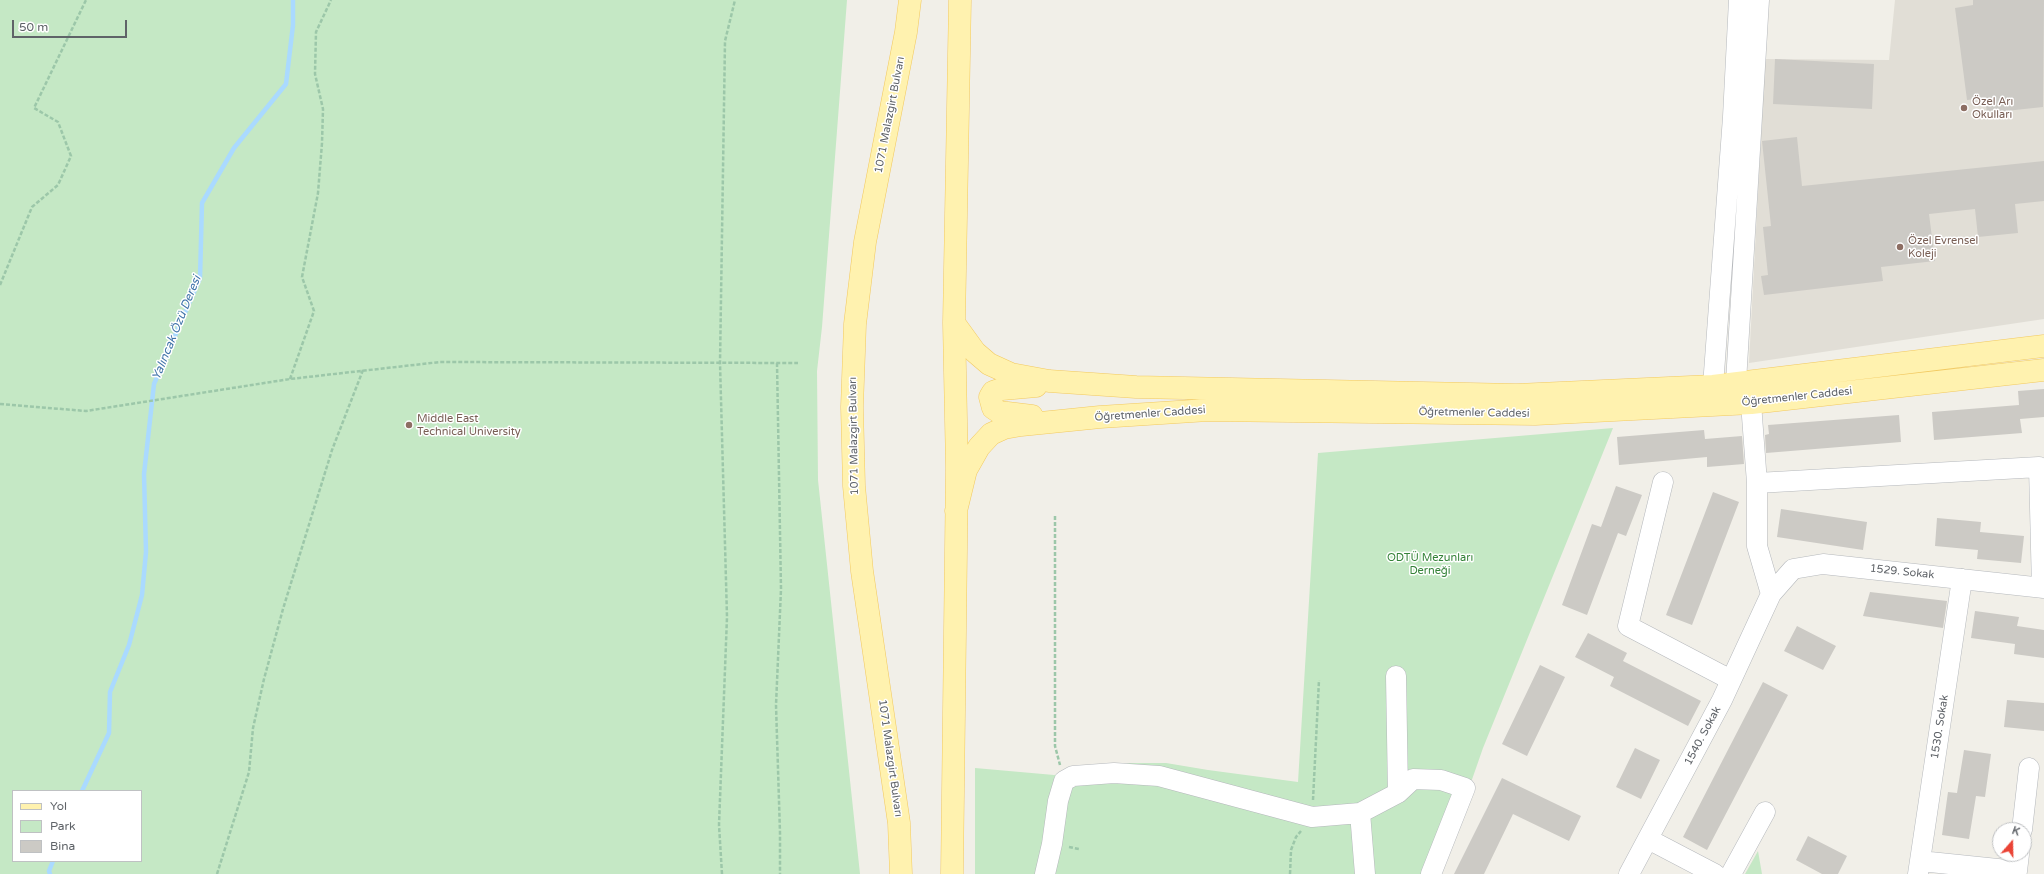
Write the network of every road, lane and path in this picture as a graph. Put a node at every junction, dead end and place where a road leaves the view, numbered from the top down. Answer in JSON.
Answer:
{"nodes":[{"id":1,"x":86,"y":0,"type":"edge"},
{"id":2,"x":331,"y":0,"type":"edge"},
{"id":3,"x":735,"y":0,"type":"edge"},
{"id":4,"x":910,"y":0,"type":"edge"},
{"id":5,"x":960,"y":0,"type":"edge"},
{"id":6,"x":1739,"y":0,"type":"edge"},
{"id":7,"x":1759,"y":0,"type":"edge"},
{"id":8,"x":0,"y":285,"type":"edge"},
{"id":9,"x":954,"y":323,"type":"junction"},
{"id":10,"x":2044,"y":346,"type":"edge"},
{"id":11,"x":720,"y":363,"type":"junction"},
{"id":12,"x":777,"y":363,"type":"junction"},
{"id":13,"x":798,"y":363,"type":"dead end"},
{"id":14,"x":363,"y":370,"type":"junction"},
{"id":15,"x":2044,"y":370,"type":"edge"},
{"id":16,"x":290,"y":379,"type":"junction"},
{"id":17,"x":1736,"y":382,"type":"junction"},
{"id":18,"x":1079,"y":383,"type":"junction"},
{"id":19,"x":1713,"y":386,"type":"junction"},
{"id":20,"x":1751,"y":403,"type":"junction"},
{"id":21,"x":0,"y":404,"type":"edge"},
{"id":22,"x":1081,"y":419,"type":"junction"},
{"id":23,"x":1663,"y":482,"type":"dead end"},
{"id":24,"x":1758,"y":483,"type":"junction"},
{"id":25,"x":956,"y":511,"type":"junction"},
{"id":26,"x":1054,"y":516,"type":"dead end"},
{"id":27,"x":1962,"y":579,"type":"junction"},
{"id":28,"x":2043,"y":588,"type":"edge"},
{"id":29,"x":1771,"y":594,"type":"junction"},
{"id":30,"x":1396,"y":676,"type":"dead end"},
{"id":31,"x":1318,"y":680,"type":"dead end"},
{"id":32,"x":1731,"y":680,"type":"junction"},
{"id":33,"x":2029,"y":768,"type":"dead end"},
{"id":34,"x":1064,"y":781,"type":"junction"},
{"id":35,"x":1398,"y":793,"type":"junction"},
{"id":36,"x":1765,"y":812,"type":"dead end"},
{"id":37,"x":1360,"y":814,"type":"junction"},
{"id":38,"x":1312,"y":817,"type":"junction"},
{"id":39,"x":2023,"y":822,"type":"edge"},
{"id":40,"x":1296,"y":837,"type":"dead end"},
{"id":41,"x":1648,"y":839,"type":"junction"},
{"id":42,"x":2018,"y":862,"type":"edge"},
{"id":43,"x":1919,"y":867,"type":"edge"},
{"id":44,"x":217,"y":874,"type":"edge"},
{"id":45,"x":722,"y":874,"type":"edge"},
{"id":46,"x":780,"y":874,"type":"edge"},
{"id":47,"x":901,"y":874,"type":"edge"},
{"id":48,"x":952,"y":874,"type":"edge"},
{"id":49,"x":1045,"y":874,"type":"edge"},
{"id":50,"x":1290,"y":874,"type":"edge"},
{"id":51,"x":1365,"y":874,"type":"edge"},
{"id":52,"x":1431,"y":874,"type":"edge"},
{"id":53,"x":1629,"y":874,"type":"edge"},
{"id":54,"x":1715,"y":874,"type":"edge"},
{"id":55,"x":1731,"y":874,"type":"edge"}],
"edges":[{"from":1,"to":8,"type":"path"},
{"from":2,"to":16,"type":"path"},
{"from":3,"to":11,"type":"path"},
{"from":4,"to":47,"type":"main road","name":"1071 Malazgirt Bulvarı"},
{"from":5,"to":9,"type":"main road"},
{"from":6,"to":19,"type":"street"},
{"from":7,"to":17,"type":"street"},
{"from":9,"to":18,"type":"main road","name":"Öğretmenler Caddesi"},
{"from":9,"to":25,"type":"main road"},
{"from":10,"to":17,"type":"main road","name":"Öğretmenler Caddesi"},
{"from":11,"to":12,"type":"path"},
{"from":11,"to":14,"type":"path"},
{"from":11,"to":45,"type":"path"},
{"from":12,"to":13,"type":"path"},
{"from":12,"to":46,"type":"path"},
{"from":14,"to":16,"type":"path"},
{"from":14,"to":44,"type":"path"},
{"from":15,"to":20,"type":"main road","name":"Öğretmenler Caddesi"},
{"from":16,"to":21,"type":"path"},
{"from":17,"to":19,"type":"main road","name":"Öğretmenler Caddesi"},
{"from":18,"to":19,"type":"main road","name":"Öğretmenler Caddesi"},
{"from":18,"to":22,"type":"main road"},
{"from":20,"to":22,"type":"main road","name":"Öğretmenler Caddesi"},
{"from":20,"to":24,"type":"street"},
{"from":22,"to":25,"type":"main road","name":"Öğretmenler Caddesi"},
{"from":23,"to":32,"type":"street"},
{"from":24,"to":28,"type":"street"},
{"from":24,"to":29,"type":"street"},
{"from":25,"to":48,"type":"main road"},
{"from":26,"to":34,"type":"path"},
{"from":27,"to":28,"type":"street","name":"1529. Sokak"},
{"from":27,"to":29,"type":"street","name":"1529. Sokak"},
{"from":27,"to":43,"type":"street","name":"1530. Sokak"},
{"from":29,"to":32,"type":"street","name":"1540. Sokak"},
{"from":30,"to":35,"type":"street"},
{"from":31,"to":38,"type":"path"},
{"from":32,"to":41,"type":"street","name":"1540. Sokak"},
{"from":33,"to":39,"type":"street"},
{"from":34,"to":38,"type":"street"},
{"from":34,"to":49,"type":"street"},
{"from":35,"to":37,"type":"street"},
{"from":35,"to":52,"type":"street"},
{"from":36,"to":55,"type":"street"},
{"from":37,"to":38,"type":"street"},
{"from":37,"to":51,"type":"street"},
{"from":40,"to":50,"type":"path"},
{"from":41,"to":53,"type":"street","name":"1540. Sokak"},
{"from":41,"to":54,"type":"street"},
{"from":42,"to":43,"type":"street"}]}
